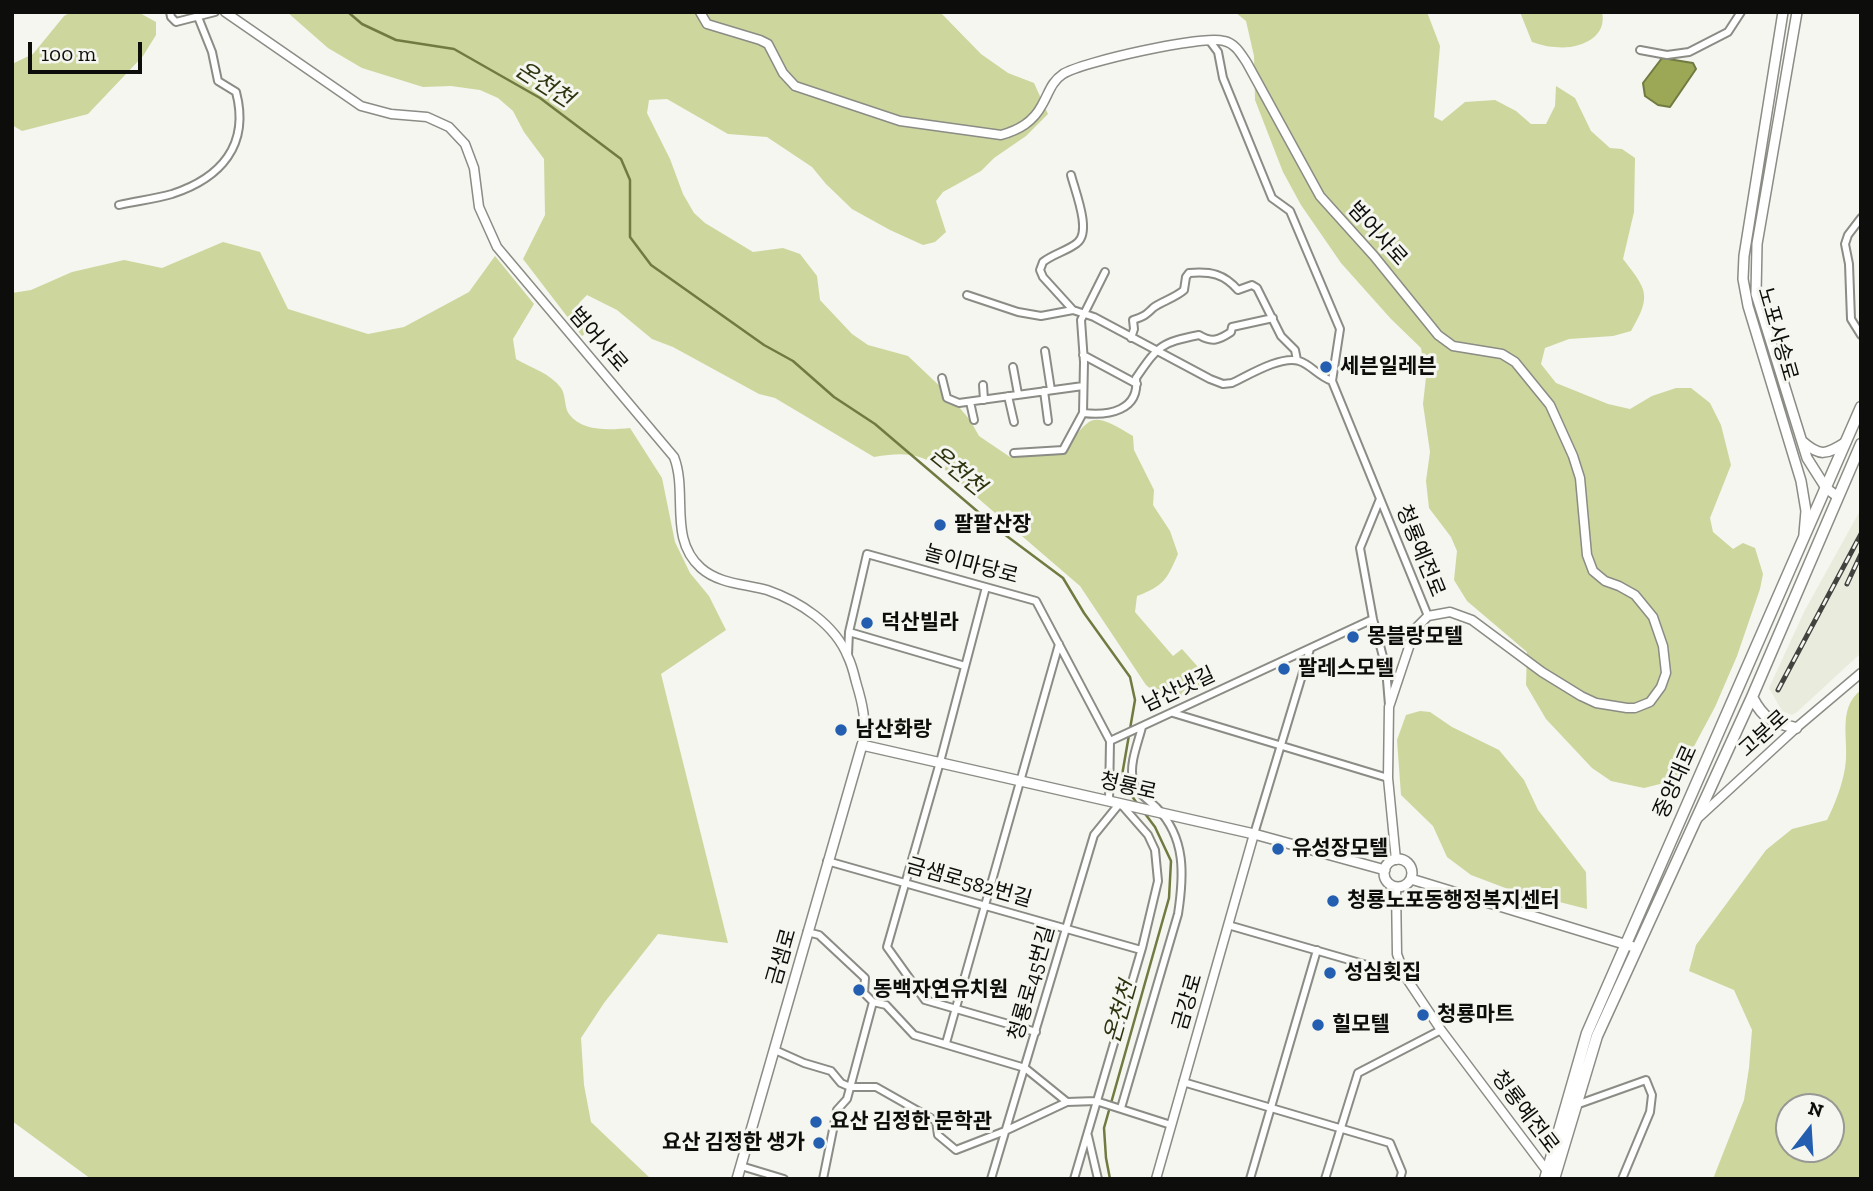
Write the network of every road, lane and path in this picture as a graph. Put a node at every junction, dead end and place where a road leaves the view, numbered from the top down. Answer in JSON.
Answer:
{"nodes":[{"id":1,"x":170,"y":12,"type":"edge"},
{"id":2,"x":215,"y":12,"type":"edge"},
{"id":3,"x":225,"y":12,"type":"edge"},
{"id":4,"x":699,"y":12,"type":"edge"},
{"id":5,"x":1741,"y":12,"type":"edge"},
{"id":6,"x":1783,"y":12,"type":"edge"},
{"id":7,"x":1797,"y":12,"type":"edge"},
{"id":8,"x":198,"y":17,"type":"junction"},
{"id":9,"x":1209,"y":40,"type":"junction"},
{"id":10,"x":1640,"y":50,"type":"dead end"},
{"id":11,"x":1071,"y":175,"type":"dead end"},
{"id":12,"x":119,"y":205,"type":"dead end"},
{"id":13,"x":1861,"y":218,"type":"edge"},
{"id":14,"x":1105,"y":272,"type":"dead end"},
{"id":15,"x":967,"y":295,"type":"dead end"},
{"id":16,"x":1073,"y":310,"type":"junction"},
{"id":17,"x":1084,"y":314,"type":"junction"},
{"id":18,"x":1273,"y":318,"type":"junction"},
{"id":19,"x":1861,"y":335,"type":"edge"},
{"id":20,"x":1131,"y":338,"type":"junction"},
{"id":21,"x":1045,"y":351,"type":"dead end"},
{"id":22,"x":1156,"y":351,"type":"junction"},
{"id":23,"x":1083,"y":355,"type":"junction"},
{"id":24,"x":1297,"y":360,"type":"junction"},
{"id":25,"x":1013,"y":367,"type":"dead end"},
{"id":26,"x":942,"y":378,"type":"dead end"},
{"id":27,"x":1332,"y":381,"type":"junction"},
{"id":28,"x":1137,"y":383,"type":"junction"},
{"id":29,"x":983,"y":385,"type":"dead end"},
{"id":30,"x":1083,"y":386,"type":"junction"},
{"id":31,"x":1047,"y":391,"type":"junction"},
{"id":32,"x":1018,"y":394,"type":"junction"},
{"id":33,"x":1008,"y":396,"type":"junction"},
{"id":34,"x":984,"y":400,"type":"junction"},
{"id":35,"x":970,"y":402,"type":"junction"},
{"id":36,"x":1861,"y":407,"type":"edge"},
{"id":37,"x":1083,"y":413,"type":"junction"},
{"id":38,"x":974,"y":420,"type":"dead end"},
{"id":39,"x":1048,"y":421,"type":"dead end"},
{"id":40,"x":1014,"y":422,"type":"dead end"},
{"id":41,"x":1799,"y":438,"type":"junction"},
{"id":42,"x":1846,"y":442,"type":"junction"},
{"id":43,"x":1861,"y":444,"type":"edge"},
{"id":44,"x":1014,"y":453,"type":"dead end"},
{"id":45,"x":1826,"y":488,"type":"junction"},
{"id":46,"x":1838,"y":497,"type":"junction"},
{"id":47,"x":1380,"y":499,"type":"junction"},
{"id":48,"x":1803,"y":538,"type":"junction"},
{"id":49,"x":986,"y":587,"type":"junction"},
{"id":50,"x":1428,"y":615,"type":"junction"},
{"id":51,"x":1373,"y":619,"type":"junction"},
{"id":52,"x":849,"y":632,"type":"junction"},
{"id":53,"x":1059,"y":644,"type":"junction"},
{"id":54,"x":1310,"y":649,"type":"junction"},
{"id":55,"x":848,"y":655,"type":"junction"},
{"id":56,"x":965,"y":666,"type":"junction"},
{"id":57,"x":1861,"y":673,"type":"edge"},
{"id":58,"x":1752,"y":697,"type":"junction"},
{"id":59,"x":1389,"y":707,"type":"junction"},
{"id":60,"x":1173,"y":713,"type":"junction"},
{"id":61,"x":1142,"y":727,"type":"junction"},
{"id":62,"x":1796,"y":728,"type":"junction"},
{"id":63,"x":1110,"y":741,"type":"junction"},
{"id":64,"x":862,"y":746,"type":"junction"},
{"id":65,"x":1281,"y":746,"type":"junction"},
{"id":66,"x":940,"y":762,"type":"junction"},
{"id":67,"x":1388,"y":778,"type":"junction"},
{"id":68,"x":1019,"y":780,"type":"junction"},
{"id":69,"x":1115,"y":802,"type":"junction"},
{"id":70,"x":1162,"y":813,"type":"junction"},
{"id":71,"x":1693,"y":824,"type":"junction"},
{"id":72,"x":1254,"y":834,"type":"junction"},
{"id":73,"x":1396,"y":860,"type":"junction"},
{"id":74,"x":827,"y":861,"type":"junction"},
{"id":75,"x":1385,"y":870,"type":"junction"},
{"id":76,"x":1411,"y":879,"type":"junction"},
{"id":77,"x":906,"y":883,"type":"junction"},
{"id":78,"x":1396,"y":887,"type":"junction"},
{"id":79,"x":984,"y":905,"type":"junction"},
{"id":80,"x":1228,"y":925,"type":"junction"},
{"id":81,"x":1066,"y":928,"type":"junction"},
{"id":82,"x":807,"y":932,"type":"junction"},
{"id":83,"x":1626,"y":945,"type":"junction"},
{"id":84,"x":1637,"y":948,"type":"junction"},
{"id":85,"x":1141,"y":950,"type":"junction"},
{"id":86,"x":1317,"y":950,"type":"junction"},
{"id":87,"x":1405,"y":976,"type":"junction"},
{"id":88,"x":873,"y":1002,"type":"junction"},
{"id":89,"x":956,"y":1009,"type":"junction"},
{"id":90,"x":1441,"y":1030,"type":"junction"},
{"id":91,"x":1036,"y":1032,"type":"junction"},
{"id":92,"x":946,"y":1044,"type":"junction"},
{"id":93,"x":775,"y":1050,"type":"junction"},
{"id":94,"x":1025,"y":1068,"type":"junction"},
{"id":95,"x":1183,"y":1082,"type":"junction"},
{"id":96,"x":850,"y":1087,"type":"junction"},
{"id":97,"x":1067,"y":1102,"type":"junction"},
{"id":98,"x":1100,"y":1102,"type":"junction"},
{"id":99,"x":1576,"y":1105,"type":"junction"},
{"id":100,"x":1119,"y":1108,"type":"junction"},
{"id":101,"x":1271,"y":1108,"type":"junction"},
{"id":102,"x":1171,"y":1125,"type":"junction"},
{"id":103,"x":1340,"y":1128,"type":"junction"},
{"id":104,"x":1004,"y":1131,"type":"junction"},
{"id":105,"x":1088,"y":1133,"type":"junction"},
{"id":106,"x":741,"y":1166,"type":"junction"},
{"id":107,"x":1549,"y":1176,"type":"edge"},
{"id":108,"x":737,"y":1179,"type":"edge"},
{"id":109,"x":784,"y":1179,"type":"edge"},
{"id":110,"x":823,"y":1179,"type":"edge"},
{"id":111,"x":991,"y":1179,"type":"edge"},
{"id":112,"x":1074,"y":1179,"type":"edge"},
{"id":113,"x":1098,"y":1179,"type":"edge"},
{"id":114,"x":1156,"y":1179,"type":"edge"},
{"id":115,"x":1250,"y":1179,"type":"edge"},
{"id":116,"x":1325,"y":1179,"type":"edge"},
{"id":117,"x":1400,"y":1179,"type":"edge"},
{"id":118,"x":1622,"y":1179,"type":"edge"}],
"edges":[{"from":1,"to":8,"type":"street"},
{"from":2,"to":8,"type":"street"},
{"from":3,"to":55,"type":"street","name":"범어사로"},
{"from":4,"to":9,"type":"street"},
{"from":5,"to":10,"type":"street"},
{"from":6,"to":48,"type":"main road","name":"노포사송로"},
{"from":7,"to":41,"type":"main road","name":"노포사송로"},
{"from":8,"to":12,"type":"street"},
{"from":9,"to":27,"type":"street"},
{"from":9,"to":50,"type":"street","name":"범어사로"},
{"from":11,"to":16,"type":"street"},
{"from":13,"to":19,"type":"street"},
{"from":14,"to":17,"type":"street"},
{"from":15,"to":16,"type":"street"},
{"from":16,"to":17,"type":"street"},
{"from":17,"to":20,"type":"street"},
{"from":17,"to":23,"type":"street"},
{"from":18,"to":20,"type":"street"},
{"from":18,"to":22,"type":"street"},
{"from":18,"to":24,"type":"street"},
{"from":20,"to":22,"type":"street"},
{"from":21,"to":31,"type":"street"},
{"from":22,"to":24,"type":"street"},
{"from":22,"to":28,"type":"street"},
{"from":23,"to":28,"type":"street"},
{"from":23,"to":30,"type":"street"},
{"from":24,"to":27,"type":"street"},
{"from":25,"to":32,"type":"street"},
{"from":26,"to":35,"type":"street"},
{"from":27,"to":47,"type":"street","name":"청룡예전로"},
{"from":28,"to":37,"type":"street"},
{"from":29,"to":34,"type":"street"},
{"from":30,"to":31,"type":"street"},
{"from":30,"to":37,"type":"street"},
{"from":31,"to":32,"type":"street"},
{"from":31,"to":39,"type":"street"},
{"from":32,"to":33,"type":"street"},
{"from":33,"to":34,"type":"street"},
{"from":33,"to":40,"type":"street"},
{"from":34,"to":35,"type":"street"},
{"from":35,"to":38,"type":"street"},
{"from":36,"to":42,"type":"main road","name":"중앙대로"},
{"from":37,"to":44,"type":"street"},
{"from":41,"to":42,"type":"main road"},
{"from":41,"to":45,"type":"main road","name":"노포사송로"},
{"from":42,"to":45,"type":"main road","name":"중앙대로"},
{"from":43,"to":46,"type":"main road","name":"중앙대로"},
{"from":45,"to":46,"type":"main road","name":"노포사송로"},
{"from":45,"to":48,"type":"main road","name":"중앙대로"},
{"from":46,"to":58,"type":"main road","name":"중앙대로"},
{"from":47,"to":50,"type":"street","name":"청룡예전로"},
{"from":47,"to":51,"type":"street"},
{"from":48,"to":83,"type":"main road","name":"중앙대로"},
{"from":49,"to":52,"type":"street","name":"놀이마당로"},
{"from":49,"to":53,"type":"street","name":"놀이마당로"},
{"from":49,"to":56,"type":"street"},
{"from":50,"to":59,"type":"street","name":"청룡예전로"},
{"from":51,"to":54,"type":"street","name":"남산냇길"},
{"from":51,"to":59,"type":"street"},
{"from":52,"to":55,"type":"street","name":"놀이마당로"},
{"from":52,"to":56,"type":"street"},
{"from":53,"to":63,"type":"street","name":"놀이마당로"},
{"from":53,"to":68,"type":"street"},
{"from":54,"to":60,"type":"street","name":"남산냇길"},
{"from":54,"to":65,"type":"street"},
{"from":55,"to":64,"type":"street","name":"범어사로"},
{"from":56,"to":66,"type":"street"},
{"from":57,"to":62,"type":"street","name":"고분로"},
{"from":58,"to":62,"type":"main road"},
{"from":58,"to":71,"type":"main road","name":"중앙대로"},
{"from":59,"to":67,"type":"street","name":"청룡예전로"},
{"from":60,"to":61,"type":"street","name":"남산냇길"},
{"from":60,"to":65,"type":"street"},
{"from":61,"to":63,"type":"street"},
{"from":61,"to":70,"type":"street","name":"남산냇길"},
{"from":62,"to":71,"type":"street","name":"고분로"},
{"from":63,"to":69,"type":"street","name":"놀이마당로"},
{"from":64,"to":66,"type":"main road","name":"청룡로"},
{"from":64,"to":74,"type":"main road","name":"금샘로"},
{"from":65,"to":67,"type":"street"},
{"from":65,"to":72,"type":"street"},
{"from":66,"to":68,"type":"main road","name":"청룡로"},
{"from":66,"to":77,"type":"street"},
{"from":67,"to":73,"type":"street","name":"청룡예전로"},
{"from":68,"to":69,"type":"main road","name":"청룡로"},
{"from":68,"to":79,"type":"street"},
{"from":69,"to":70,"type":"main road","name":"청룡로"},
{"from":69,"to":81,"type":"street","name":"청룡로45번길"},
{"from":69,"to":85,"type":"street"},
{"from":70,"to":72,"type":"main road","name":"청룡로"},
{"from":70,"to":100,"type":"street","name":"남산냇길"},
{"from":71,"to":84,"type":"main road","name":"중앙대로"},
{"from":72,"to":75,"type":"main road","name":"청룡로"},
{"from":72,"to":80,"type":"street","name":"금강로"},
{"from":73,"to":75,"type":"main road"},
{"from":73,"to":76,"type":"main road"},
{"from":74,"to":77,"type":"street","name":"금샘로582번길"},
{"from":74,"to":82,"type":"main road","name":"금샘로"},
{"from":75,"to":78,"type":"main road"},
{"from":76,"to":78,"type":"main road"},
{"from":76,"to":83,"type":"main road"},
{"from":77,"to":79,"type":"street","name":"금샘로582번길"},
{"from":77,"to":89,"type":"street"},
{"from":78,"to":87,"type":"street","name":"청룡예전로"},
{"from":79,"to":81,"type":"street","name":"금샘로582번길"},
{"from":79,"to":89,"type":"street"},
{"from":80,"to":86,"type":"street"},
{"from":80,"to":95,"type":"street","name":"금강로"},
{"from":81,"to":85,"type":"street","name":"금샘로582번길"},
{"from":81,"to":91,"type":"street","name":"청룡로45번길"},
{"from":82,"to":88,"type":"street"},
{"from":82,"to":93,"type":"main road","name":"금샘로"},
{"from":83,"to":84,"type":"main road"},
{"from":83,"to":107,"type":"main road","name":"중앙대로"},
{"from":84,"to":99,"type":"main road","name":"중앙대로"},
{"from":85,"to":98,"type":"street"},
{"from":86,"to":87,"type":"street"},
{"from":86,"to":101,"type":"street"},
{"from":87,"to":90,"type":"street","name":"청룡예전로"},
{"from":88,"to":92,"type":"street"},
{"from":88,"to":96,"type":"street"},
{"from":89,"to":91,"type":"street"},
{"from":89,"to":92,"type":"street"},
{"from":90,"to":103,"type":"street"},
{"from":90,"to":107,"type":"street","name":"청룡예전로"},
{"from":91,"to":94,"type":"street","name":"청룡로45번길"},
{"from":92,"to":94,"type":"street"},
{"from":93,"to":96,"type":"street"},
{"from":93,"to":106,"type":"main road","name":"금샘로"},
{"from":94,"to":97,"type":"street"},
{"from":94,"to":104,"type":"street","name":"청룡로45번길"},
{"from":95,"to":101,"type":"street"},
{"from":95,"to":102,"type":"street","name":"금강로"},
{"from":96,"to":104,"type":"street"},
{"from":96,"to":110,"type":"street"},
{"from":97,"to":98,"type":"street"},
{"from":97,"to":104,"type":"street"},
{"from":98,"to":100,"type":"street"},
{"from":98,"to":105,"type":"street"},
{"from":99,"to":107,"type":"main road","name":"중앙대로"},
{"from":99,"to":118,"type":"street"},
{"from":100,"to":102,"type":"street"},
{"from":101,"to":103,"type":"street"},
{"from":101,"to":115,"type":"street"},
{"from":102,"to":114,"type":"street","name":"금강로"},
{"from":103,"to":116,"type":"street"},
{"from":103,"to":117,"type":"street"},
{"from":104,"to":111,"type":"street","name":"청룡로45번길"},
{"from":105,"to":112,"type":"street"},
{"from":105,"to":113,"type":"street"},
{"from":106,"to":108,"type":"main road","name":"금샘로"},
{"from":106,"to":109,"type":"street"}]}
